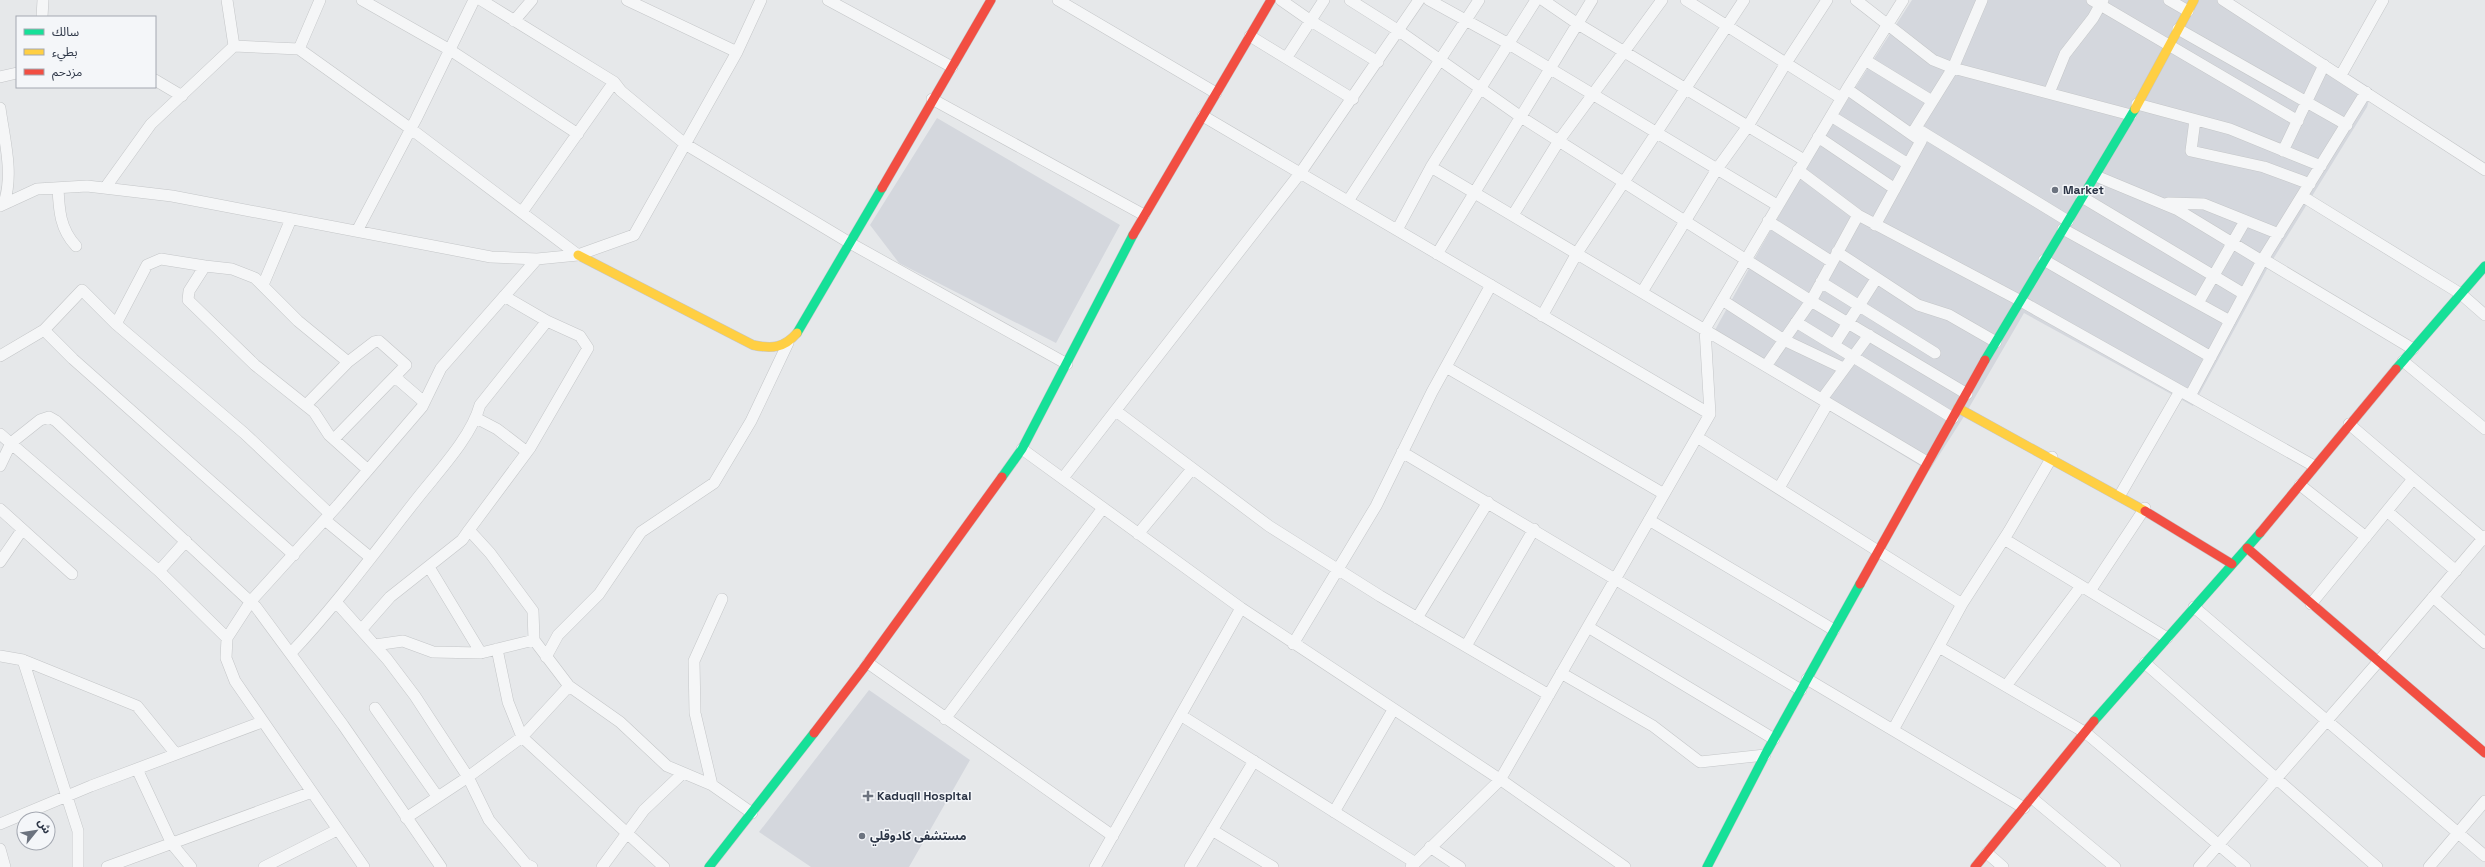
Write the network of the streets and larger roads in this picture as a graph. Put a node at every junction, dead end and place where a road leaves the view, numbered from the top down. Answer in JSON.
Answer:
{"nodes":[{"id":1,"x":43,"y":0,"type":"edge"},
{"id":2,"x":227,"y":0,"type":"edge"},
{"id":3,"x":320,"y":0,"type":"edge"},
{"id":4,"x":362,"y":0,"type":"edge"},
{"id":5,"x":474,"y":0,"type":"edge"},
{"id":6,"x":481,"y":0,"type":"edge"},
{"id":7,"x":532,"y":0,"type":"edge"},
{"id":8,"x":627,"y":0,"type":"edge"},
{"id":9,"x":760,"y":0,"type":"edge"},
{"id":10,"x":828,"y":0,"type":"edge"},
{"id":11,"x":991,"y":0,"type":"edge"},
{"id":12,"x":1058,"y":0,"type":"edge"},
{"id":13,"x":1271,"y":0,"type":"edge"},
{"id":14,"x":1281,"y":0,"type":"edge"},
{"id":15,"x":1324,"y":0,"type":"edge"},
{"id":16,"x":1350,"y":0,"type":"edge"},
{"id":17,"x":1419,"y":0,"type":"edge"},
{"id":18,"x":1429,"y":0,"type":"edge"},
{"id":19,"x":1479,"y":0,"type":"edge"},
{"id":20,"x":1536,"y":0,"type":"edge"},
{"id":21,"x":1544,"y":0,"type":"edge"},
{"id":22,"x":1592,"y":0,"type":"edge"},
{"id":23,"x":1662,"y":0,"type":"edge"},
{"id":24,"x":1686,"y":0,"type":"edge"},
{"id":25,"x":1744,"y":0,"type":"edge"},
{"id":26,"x":1827,"y":0,"type":"edge"},
{"id":27,"x":1856,"y":0,"type":"edge"},
{"id":28,"x":1903,"y":0,"type":"edge"},
{"id":29,"x":1982,"y":0,"type":"edge"},
{"id":30,"x":2169,"y":0,"type":"edge"},
{"id":31,"x":2194,"y":0,"type":"edge"},
{"id":32,"x":2222,"y":0,"type":"edge"},
{"id":33,"x":2383,"y":0,"type":"edge"},
{"id":34,"x":2098,"y":2,"type":"edge"},
{"id":35,"x":2188,"y":11,"type":"junction"},
{"id":36,"x":42,"y":16,"type":"edge"},
{"id":37,"x":514,"y":21,"type":"junction"},
{"id":38,"x":1311,"y":21,"type":"junction"},
{"id":39,"x":1466,"y":21,"type":"junction"},
{"id":40,"x":1578,"y":24,"type":"junction"},
{"id":41,"x":1726,"y":25,"type":"junction"},
{"id":42,"x":1886,"y":25,"type":"junction"},
{"id":43,"x":2178,"y":29,"type":"junction"},
{"id":44,"x":1399,"y":31,"type":"junction"},
{"id":45,"x":1250,"y":36,"type":"junction"},
{"id":46,"x":1509,"y":44,"type":"junction"},
{"id":47,"x":2169,"y":45,"type":"junction"},
{"id":48,"x":234,"y":46,"type":"junction"},
{"id":49,"x":299,"y":49,"type":"junction"},
{"id":50,"x":450,"y":50,"type":"junction"},
{"id":51,"x":737,"y":52,"type":"junction"},
{"id":52,"x":1625,"y":52,"type":"junction"},
{"id":53,"x":1287,"y":57,"type":"junction"},
{"id":54,"x":1865,"y":60,"type":"junction"},
{"id":55,"x":1439,"y":61,"type":"junction"},
{"id":56,"x":1378,"y":62,"type":"junction"},
{"id":57,"x":1786,"y":63,"type":"junction"},
{"id":58,"x":2324,"y":65,"type":"junction"},
{"id":59,"x":952,"y":67,"type":"junction"},
{"id":60,"x":1953,"y":68,"type":"junction"},
{"id":61,"x":1549,"y":70,"type":"junction"},
{"id":62,"x":16,"y":73,"type":"edge"},
{"id":63,"x":2341,"y":75,"type":"junction"},
{"id":64,"x":0,"y":78,"type":"edge"},
{"id":65,"x":156,"y":81,"type":"edge"},
{"id":66,"x":614,"y":82,"type":"junction"},
{"id":67,"x":1481,"y":88,"type":"junction"},
{"id":68,"x":1686,"y":89,"type":"junction"},
{"id":69,"x":2366,"y":92,"type":"junction"},
{"id":70,"x":1216,"y":93,"type":"junction"},
{"id":71,"x":2048,"y":93,"type":"junction"},
{"id":72,"x":1844,"y":94,"type":"junction"},
{"id":73,"x":182,"y":96,"type":"junction"},
{"id":74,"x":1593,"y":96,"type":"junction"},
{"id":75,"x":932,"y":99,"type":"junction"},
{"id":76,"x":1353,"y":99,"type":"junction"},
{"id":77,"x":1932,"y":101,"type":"junction"},
{"id":78,"x":2306,"y":102,"type":"junction"},
{"id":79,"x":2137,"y":104,"type":"junction"},
{"id":80,"x":0,"y":108,"type":"edge"},
{"id":81,"x":2131,"y":115,"type":"junction"},
{"id":82,"x":1203,"y":116,"type":"junction"},
{"id":83,"x":1831,"y":116,"type":"junction"},
{"id":84,"x":1521,"y":117,"type":"junction"},
{"id":85,"x":2194,"y":120,"type":"junction"},
{"id":86,"x":2298,"y":121,"type":"junction"},
{"id":87,"x":2347,"y":125,"type":"junction"},
{"id":88,"x":1748,"y":126,"type":"junction"},
{"id":89,"x":411,"y":129,"type":"junction"},
{"id":90,"x":1914,"y":131,"type":"junction"},
{"id":91,"x":1655,"y":133,"type":"junction"},
{"id":92,"x":578,"y":134,"type":"junction"},
{"id":93,"x":1818,"y":137,"type":"junction"},
{"id":94,"x":1560,"y":140,"type":"junction"},
{"id":95,"x":685,"y":144,"type":"junction"},
{"id":96,"x":2283,"y":151,"type":"junction"},
{"id":97,"x":1804,"y":160,"type":"junction"},
{"id":98,"x":1908,"y":164,"type":"junction"},
{"id":99,"x":2321,"y":166,"type":"junction"},
{"id":100,"x":1432,"y":167,"type":"junction"},
{"id":101,"x":1717,"y":170,"type":"junction"},
{"id":102,"x":1798,"y":170,"type":"junction"},
{"id":103,"x":2485,"y":170,"type":"edge"},
{"id":104,"x":1302,"y":172,"type":"junction"},
{"id":105,"x":2096,"y":176,"type":"junction"},
{"id":106,"x":1623,"y":181,"type":"junction"},
{"id":107,"x":2310,"y":184,"type":"junction"},
{"id":108,"x":58,"y":188,"type":"junction"},
{"id":109,"x":105,"y":188,"type":"junction"},
{"id":110,"x":1895,"y":189,"type":"junction"},
{"id":111,"x":1475,"y":192,"type":"junction"},
{"id":112,"x":2302,"y":196,"type":"junction"},
{"id":113,"x":2082,"y":197,"type":"junction"},
{"id":114,"x":3,"y":199,"type":"edge"},
{"id":115,"x":1348,"y":201,"type":"junction"},
{"id":116,"x":2162,"y":203,"type":"junction"},
{"id":117,"x":1777,"y":205,"type":"junction"},
{"id":118,"x":522,"y":212,"type":"junction"},
{"id":119,"x":1144,"y":215,"type":"junction"},
{"id":120,"x":1513,"y":215,"type":"junction"},
{"id":121,"x":1858,"y":215,"type":"junction"},
{"id":122,"x":290,"y":218,"type":"junction"},
{"id":123,"x":1685,"y":220,"type":"junction"},
{"id":124,"x":1768,"y":221,"type":"junction"},
{"id":125,"x":2245,"y":221,"type":"junction"},
{"id":126,"x":1875,"y":224,"type":"junction"},
{"id":127,"x":2065,"y":225,"type":"junction"},
{"id":128,"x":1397,"y":230,"type":"junction"},
{"id":129,"x":357,"y":231,"type":"junction"},
{"id":130,"x":2279,"y":234,"type":"junction"},
{"id":131,"x":850,"y":243,"type":"junction"},
{"id":132,"x":2232,"y":243,"type":"junction"},
{"id":133,"x":76,"y":246,"type":"dead end"},
{"id":134,"x":1577,"y":253,"type":"junction"},
{"id":135,"x":1437,"y":254,"type":"junction"},
{"id":136,"x":578,"y":255,"type":"junction"},
{"id":137,"x":1835,"y":257,"type":"junction"},
{"id":138,"x":1746,"y":258,"type":"junction"},
{"id":139,"x":537,"y":259,"type":"junction"},
{"id":140,"x":2044,"y":260,"type":"junction"},
{"id":141,"x":2263,"y":260,"type":"junction"},
{"id":142,"x":205,"y":266,"type":"junction"},
{"id":143,"x":2485,"y":266,"type":"edge"},
{"id":144,"x":2213,"y":275,"type":"junction"},
{"id":145,"x":1876,"y":279,"type":"junction"},
{"id":146,"x":1821,"y":282,"type":"junction"},
{"id":147,"x":264,"y":285,"type":"junction"},
{"id":148,"x":1491,"y":285,"type":"junction"},
{"id":149,"x":1642,"y":292,"type":"junction"},
{"id":150,"x":2244,"y":294,"type":"junction"},
{"id":151,"x":2461,"y":294,"type":"junction"},
{"id":152,"x":504,"y":296,"type":"junction"},
{"id":153,"x":1722,"y":300,"type":"junction"},
{"id":154,"x":2019,"y":300,"type":"junction"},
{"id":155,"x":1811,"y":301,"type":"junction"},
{"id":156,"x":2198,"y":304,"type":"junction"},
{"id":157,"x":1860,"y":306,"type":"junction"},
{"id":158,"x":2485,"y":315,"type":"edge"},
{"id":159,"x":1542,"y":316,"type":"junction"},
{"id":160,"x":547,"y":321,"type":"junction"},
{"id":161,"x":2230,"y":321,"type":"junction"},
{"id":162,"x":1796,"y":322,"type":"junction"},
{"id":163,"x":116,"y":324,"type":"junction"},
{"id":164,"x":1850,"y":324,"type":"junction"},
{"id":165,"x":1704,"y":329,"type":"junction"},
{"id":166,"x":44,"y":330,"type":"junction"},
{"id":167,"x":1869,"y":335,"type":"junction"},
{"id":168,"x":1784,"y":340,"type":"junction"},
{"id":169,"x":1996,"y":342,"type":"junction"},
{"id":170,"x":788,"y":343,"type":"junction"},
{"id":171,"x":1834,"y":345,"type":"junction"},
{"id":172,"x":2413,"y":349,"type":"junction"},
{"id":173,"x":1935,"y":353,"type":"dead end"},
{"id":174,"x":0,"y":356,"type":"edge"},
{"id":175,"x":1853,"y":357,"type":"junction"},
{"id":176,"x":2211,"y":357,"type":"junction"},
{"id":177,"x":2403,"y":361,"type":"junction"},
{"id":178,"x":348,"y":362,"type":"junction"},
{"id":179,"x":1067,"y":364,"type":"junction"},
{"id":180,"x":1766,"y":366,"type":"junction"},
{"id":181,"x":1446,"y":367,"type":"junction"},
{"id":182,"x":1843,"y":368,"type":"junction"},
{"id":183,"x":395,"y":377,"type":"junction"},
{"id":184,"x":1967,"y":394,"type":"junction"},
{"id":185,"x":2185,"y":394,"type":"junction"},
{"id":186,"x":1825,"y":401,"type":"junction"},
{"id":187,"x":424,"y":402,"type":"junction"},
{"id":188,"x":306,"y":406,"type":"junction"},
{"id":189,"x":1116,"y":411,"type":"junction"},
{"id":190,"x":1956,"y":413,"type":"junction"},
{"id":191,"x":1710,"y":414,"type":"junction"},
{"id":192,"x":476,"y":418,"type":"junction"},
{"id":193,"x":2349,"y":424,"type":"junction"},
{"id":194,"x":2485,"y":429,"type":"edge"},
{"id":195,"x":0,"y":434,"type":"edge"},
{"id":196,"x":1697,"y":437,"type":"junction"},
{"id":197,"x":334,"y":438,"type":"junction"},
{"id":198,"x":11,"y":443,"type":"junction"},
{"id":199,"x":1022,"y":449,"type":"junction"},
{"id":200,"x":527,"y":452,"type":"junction"},
{"id":201,"x":1402,"y":452,"type":"junction"},
{"id":202,"x":2052,"y":457,"type":"junction"},
{"id":203,"x":1927,"y":462,"type":"junction"},
{"id":204,"x":0,"y":466,"type":"edge"},
{"id":205,"x":2314,"y":466,"type":"junction"},
{"id":206,"x":1192,"y":469,"type":"junction"},
{"id":207,"x":368,"y":470,"type":"junction"},
{"id":208,"x":1063,"y":478,"type":"junction"},
{"id":209,"x":2413,"y":479,"type":"junction"},
{"id":210,"x":2300,"y":485,"type":"junction"},
{"id":211,"x":1779,"y":488,"type":"junction"},
{"id":212,"x":1664,"y":494,"type":"junction"},
{"id":213,"x":2120,"y":494,"type":"junction"},
{"id":214,"x":1488,"y":502,"type":"junction"},
{"id":215,"x":1103,"y":508,"type":"junction"},
{"id":216,"x":2144,"y":508,"type":"junction"},
{"id":217,"x":0,"y":509,"type":"edge"},
{"id":218,"x":2387,"y":511,"type":"junction"},
{"id":219,"x":327,"y":517,"type":"junction"},
{"id":220,"x":1649,"y":520,"type":"junction"},
{"id":221,"x":1534,"y":529,"type":"junction"},
{"id":222,"x":22,"y":530,"type":"junction"},
{"id":223,"x":469,"y":530,"type":"junction"},
{"id":224,"x":1138,"y":534,"type":"junction"},
{"id":225,"x":2366,"y":537,"type":"junction"},
{"id":226,"x":2484,"y":538,"type":"edge"},
{"id":227,"x":2004,"y":539,"type":"junction"},
{"id":228,"x":186,"y":541,"type":"junction"},
{"id":229,"x":2247,"y":548,"type":"junction"},
{"id":230,"x":1879,"y":551,"type":"junction"},
{"id":231,"x":294,"y":555,"type":"junction"},
{"id":232,"x":371,"y":558,"type":"junction"},
{"id":233,"x":0,"y":562,"type":"edge"},
{"id":234,"x":2232,"y":564,"type":"junction"},
{"id":235,"x":429,"y":567,"type":"junction"},
{"id":236,"x":1338,"y":568,"type":"junction"},
{"id":237,"x":2456,"y":571,"type":"junction"},
{"id":238,"x":159,"y":572,"type":"junction"},
{"id":239,"x":72,"y":574,"type":"dead end"},
{"id":240,"x":1616,"y":578,"type":"junction"},
{"id":241,"x":2086,"y":589,"type":"junction"},
{"id":242,"x":2433,"y":598,"type":"junction"},
{"id":243,"x":722,"y":599,"type":"dead end"},
{"id":244,"x":250,"y":601,"type":"junction"},
{"id":245,"x":336,"y":602,"type":"junction"},
{"id":246,"x":1962,"y":604,"type":"junction"},
{"id":247,"x":2312,"y":604,"type":"junction"},
{"id":248,"x":2194,"y":607,"type":"junction"},
{"id":249,"x":1241,"y":608,"type":"junction"},
{"id":250,"x":1417,"y":618,"type":"junction"},
{"id":251,"x":1588,"y":627,"type":"junction"},
{"id":252,"x":361,"y":630,"type":"junction"},
{"id":253,"x":1834,"y":630,"type":"junction"},
{"id":254,"x":226,"y":638,"type":"junction"},
{"id":255,"x":2167,"y":638,"type":"junction"},
{"id":256,"x":534,"y":640,"type":"junction"},
{"id":257,"x":2485,"y":643,"type":"edge"},
{"id":258,"x":1293,"y":644,"type":"junction"},
{"id":259,"x":375,"y":645,"type":"junction"},
{"id":260,"x":1466,"y":646,"type":"junction"},
{"id":261,"x":1939,"y":647,"type":"junction"},
{"id":262,"x":497,"y":649,"type":"junction"},
{"id":263,"x":291,"y":653,"type":"junction"},
{"id":264,"x":481,"y":653,"type":"junction"},
{"id":265,"x":0,"y":656,"type":"edge"},
{"id":266,"x":546,"y":657,"type":"junction"},
{"id":267,"x":23,"y":660,"type":"junction"},
{"id":268,"x":2378,"y":662,"type":"junction"},
{"id":269,"x":868,"y":663,"type":"junction"},
{"id":270,"x":2145,"y":663,"type":"junction"},
{"id":271,"x":1561,"y":673,"type":"junction"},
{"id":272,"x":1807,"y":679,"type":"junction"},
{"id":273,"x":568,"y":686,"type":"junction"},
{"id":274,"x":2006,"y":686,"type":"junction"},
{"id":275,"x":1801,"y":690,"type":"junction"},
{"id":276,"x":1549,"y":695,"type":"junction"},
{"id":277,"x":375,"y":708,"type":"dead end"},
{"id":278,"x":1393,"y":710,"type":"junction"},
{"id":279,"x":1182,"y":716,"type":"junction"},
{"id":280,"x":945,"y":719,"type":"junction"},
{"id":281,"x":2327,"y":721,"type":"junction"},
{"id":282,"x":262,"y":722,"type":"junction"},
{"id":283,"x":1893,"y":730,"type":"junction"},
{"id":284,"x":2086,"y":733,"type":"junction"},
{"id":285,"x":522,"y":737,"type":"junction"},
{"id":286,"x":1774,"y":738,"type":"junction"},
{"id":287,"x":2485,"y":753,"type":"edge"},
{"id":288,"x":176,"y":754,"type":"junction"},
{"id":289,"x":1766,"y":755,"type":"junction"},
{"id":290,"x":1254,"y":761,"type":"junction"},
{"id":291,"x":137,"y":769,"type":"junction"},
{"id":292,"x":683,"y":773,"type":"junction"},
{"id":293,"x":468,"y":777,"type":"junction"},
{"id":294,"x":2276,"y":778,"type":"junction"},
{"id":295,"x":1500,"y":780,"type":"junction"},
{"id":296,"x":712,"y":785,"type":"junction"},
{"id":297,"x":312,"y":792,"type":"junction"},
{"id":298,"x":68,"y":795,"type":"junction"},
{"id":299,"x":437,"y":796,"type":"junction"},
{"id":300,"x":2032,"y":798,"type":"junction"},
{"id":301,"x":2485,"y":801,"type":"edge"},
{"id":302,"x":2024,"y":808,"type":"junction"},
{"id":303,"x":752,"y":812,"type":"junction"},
{"id":304,"x":1334,"y":812,"type":"junction"},
{"id":305,"x":406,"y":818,"type":"junction"},
{"id":306,"x":0,"y":824,"type":"edge"},
{"id":307,"x":337,"y":830,"type":"junction"},
{"id":308,"x":1212,"y":830,"type":"junction"},
{"id":309,"x":628,"y":832,"type":"junction"},
{"id":310,"x":2458,"y":833,"type":"junction"},
{"id":311,"x":1113,"y":836,"type":"junction"},
{"id":312,"x":172,"y":844,"type":"junction"},
{"id":313,"x":2218,"y":844,"type":"junction"},
{"id":314,"x":1430,"y":847,"type":"junction"},
{"id":315,"x":0,"y":849,"type":"edge"},
{"id":316,"x":1987,"y":853,"type":"junction"},
{"id":317,"x":2485,"y":856,"type":"edge"},
{"id":318,"x":1413,"y":864,"type":"edge"},
{"id":319,"x":5,"y":867,"type":"edge"},
{"id":320,"x":78,"y":867,"type":"edge"},
{"id":321,"x":107,"y":867,"type":"edge"},
{"id":322,"x":191,"y":867,"type":"edge"},
{"id":323,"x":264,"y":867,"type":"edge"},
{"id":324,"x":364,"y":867,"type":"edge"},
{"id":325,"x":441,"y":867,"type":"edge"},
{"id":326,"x":532,"y":867,"type":"edge"},
{"id":327,"x":602,"y":867,"type":"edge"},
{"id":328,"x":664,"y":867,"type":"edge"},
{"id":329,"x":709,"y":867,"type":"edge"},
{"id":330,"x":1096,"y":867,"type":"edge"},
{"id":331,"x":1190,"y":867,"type":"edge"},
{"id":332,"x":1273,"y":867,"type":"edge"},
{"id":333,"x":1460,"y":867,"type":"edge"},
{"id":334,"x":1625,"y":867,"type":"edge"},
{"id":335,"x":1708,"y":867,"type":"edge"},
{"id":336,"x":1975,"y":867,"type":"edge"},
{"id":337,"x":2003,"y":867,"type":"edge"},
{"id":338,"x":2115,"y":867,"type":"edge"},
{"id":339,"x":2198,"y":867,"type":"edge"},
{"id":340,"x":2246,"y":867,"type":"edge"},
{"id":341,"x":2377,"y":867,"type":"edge"},
{"id":342,"x":2429,"y":867,"type":"edge"}],
"edges":[{"from":1,"to":36,"type":"street"},
{"from":2,"to":48,"type":"street"},
{"from":3,"to":49,"type":"street"},
{"from":4,"to":50,"type":"street"},
{"from":5,"to":50,"type":"street"},
{"from":6,"to":37,"type":"street"},
{"from":7,"to":37,"type":"street"},
{"from":8,"to":51,"type":"street"},
{"from":9,"to":51,"type":"street"},
{"from":10,"to":59,"type":"street"},
{"from":11,"to":59,"type":"street"},
{"from":12,"to":70,"type":"street"},
{"from":13,"to":45,"type":"street"},
{"from":14,"to":38,"type":"street"},
{"from":15,"to":38,"type":"street"},
{"from":16,"to":44,"type":"street"},
{"from":17,"to":44,"type":"street"},
{"from":18,"to":39,"type":"street"},
{"from":19,"to":39,"type":"street"},
{"from":20,"to":46,"type":"street"},
{"from":21,"to":40,"type":"street"},
{"from":22,"to":40,"type":"street"},
{"from":23,"to":52,"type":"street"},
{"from":24,"to":41,"type":"street"},
{"from":25,"to":41,"type":"street"},
{"from":26,"to":57,"type":"street"},
{"from":27,"to":42,"type":"street"},
{"from":28,"to":42,"type":"street"},
{"from":29,"to":60,"type":"street"},
{"from":30,"to":35,"type":"street"},
{"from":31,"to":35,"type":"street"},
{"from":32,"to":58,"type":"street"},
{"from":33,"to":63,"type":"street"},
{"from":34,"to":47,"type":"street"},
{"from":34,"to":71,"type":"street"},
{"from":35,"to":43,"type":"street"},
{"from":37,"to":66,"type":"street"},
{"from":38,"to":53,"type":"street"},
{"from":38,"to":56,"type":"street"},
{"from":39,"to":46,"type":"street"},
{"from":39,"to":55,"type":"street"},
{"from":40,"to":52,"type":"street"},
{"from":40,"to":61,"type":"street"},
{"from":41,"to":57,"type":"street"},
{"from":41,"to":68,"type":"street"},
{"from":42,"to":54,"type":"street"},
{"from":42,"to":60,"type":"street"},
{"from":43,"to":47,"type":"street"},
{"from":43,"to":78,"type":"street"},
{"from":44,"to":55,"type":"street"},
{"from":44,"to":56,"type":"street"},
{"from":45,"to":53,"type":"street"},
{"from":45,"to":70,"type":"street"},
{"from":46,"to":61,"type":"street"},
{"from":46,"to":67,"type":"street"},
{"from":47,"to":79,"type":"street"},
{"from":47,"to":86,"type":"street"},
{"from":48,"to":49,"type":"street"},
{"from":48,"to":73,"type":"street"},
{"from":49,"to":89,"type":"street"},
{"from":50,"to":89,"type":"street"},
{"from":50,"to":92,"type":"street"},
{"from":51,"to":95,"type":"street"},
{"from":52,"to":68,"type":"street"},
{"from":52,"to":74,"type":"street"},
{"from":53,"to":76,"type":"street"},
{"from":54,"to":72,"type":"street"},
{"from":54,"to":77,"type":"street"},
{"from":55,"to":67,"type":"street"},
{"from":55,"to":115,"type":"street"},
{"from":56,"to":76,"type":"street"},
{"from":57,"to":72,"type":"street"},
{"from":57,"to":88,"type":"street"},
{"from":58,"to":63,"type":"street"},
{"from":58,"to":78,"type":"street"},
{"from":59,"to":75,"type":"street"},
{"from":60,"to":71,"type":"street"},
{"from":60,"to":77,"type":"street"},
{"from":61,"to":74,"type":"street"},
{"from":61,"to":84,"type":"street"},
{"from":62,"to":64,"type":"street"},
{"from":63,"to":69,"type":"street"},
{"from":65,"to":73,"type":"street"},
{"from":66,"to":92,"type":"street"},
{"from":66,"to":95,"type":"street"},
{"from":67,"to":84,"type":"street"},
{"from":67,"to":100,"type":"street"},
{"from":68,"to":88,"type":"street"},
{"from":68,"to":91,"type":"street"},
{"from":69,"to":87,"type":"street"},
{"from":69,"to":103,"type":"street"},
{"from":70,"to":82,"type":"street"},
{"from":71,"to":81,"type":"street"},
{"from":72,"to":83,"type":"street"},
{"from":72,"to":90,"type":"street"},
{"from":73,"to":109,"type":"street"},
{"from":74,"to":91,"type":"street"},
{"from":74,"to":94,"type":"street"},
{"from":75,"to":119,"type":"street"},
{"from":75,"to":131,"type":"street"},
{"from":76,"to":104,"type":"street"},
{"from":77,"to":90,"type":"street"},
{"from":78,"to":86,"type":"street"},
{"from":78,"to":87,"type":"street"},
{"from":79,"to":81,"type":"street"},
{"from":79,"to":85,"type":"street"},
{"from":80,"to":114,"type":"street"},
{"from":81,"to":105,"type":"street"},
{"from":82,"to":104,"type":"street"},
{"from":82,"to":119,"type":"street"},
{"from":83,"to":93,"type":"street"},
{"from":83,"to":98,"type":"street"},
{"from":84,"to":94,"type":"street"},
{"from":84,"to":111,"type":"street"},
{"from":85,"to":96,"type":"street"},
{"from":85,"to":107,"type":"street"},
{"from":86,"to":96,"type":"street"},
{"from":87,"to":99,"type":"street"},
{"from":88,"to":97,"type":"street"},
{"from":88,"to":101,"type":"street"},
{"from":89,"to":118,"type":"street"},
{"from":89,"to":129,"type":"street"},
{"from":90,"to":98,"type":"street"},
{"from":90,"to":127,"type":"street"},
{"from":91,"to":101,"type":"street"},
{"from":91,"to":106,"type":"street"},
{"from":92,"to":118,"type":"street"},
{"from":93,"to":97,"type":"street"},
{"from":93,"to":110,"type":"street"},
{"from":94,"to":106,"type":"street"},
{"from":94,"to":120,"type":"street"},
{"from":95,"to":131,"type":"street"},
{"from":95,"to":136,"type":"street"},
{"from":96,"to":99,"type":"street"},
{"from":97,"to":102,"type":"street"},
{"from":98,"to":110,"type":"street"},
{"from":99,"to":107,"type":"street"},
{"from":100,"to":111,"type":"street"},
{"from":100,"to":128,"type":"street"},
{"from":101,"to":117,"type":"street"},
{"from":101,"to":123,"type":"street"},
{"from":102,"to":117,"type":"street"},
{"from":102,"to":121,"type":"street"},
{"from":104,"to":115,"type":"street"},
{"from":104,"to":189,"type":"street"},
{"from":105,"to":113,"type":"street"},
{"from":105,"to":116,"type":"street"},
{"from":106,"to":123,"type":"street"},
{"from":106,"to":134,"type":"street"},
{"from":107,"to":112,"type":"street"},
{"from":108,"to":109,"type":"street"},
{"from":108,"to":114,"type":"street"},
{"from":108,"to":133,"type":"street"},
{"from":109,"to":122,"type":"street"},
{"from":110,"to":126,"type":"street"},
{"from":111,"to":120,"type":"street"},
{"from":111,"to":135,"type":"street"},
{"from":112,"to":130,"type":"street"},
{"from":112,"to":151,"type":"street"},
{"from":113,"to":127,"type":"street"},
{"from":113,"to":144,"type":"street"},
{"from":115,"to":128,"type":"street"},
{"from":116,"to":125,"type":"street"},
{"from":116,"to":132,"type":"street"},
{"from":117,"to":124,"type":"street"},
{"from":118,"to":136,"type":"street"},
{"from":119,"to":179,"type":"street"},
{"from":120,"to":134,"type":"street"},
{"from":121,"to":126,"type":"street"},
{"from":121,"to":137,"type":"street"},
{"from":122,"to":129,"type":"street"},
{"from":122,"to":147,"type":"street"},
{"from":123,"to":138,"type":"street"},
{"from":123,"to":149,"type":"street"},
{"from":124,"to":137,"type":"street"},
{"from":124,"to":138,"type":"street"},
{"from":125,"to":130,"type":"street"},
{"from":125,"to":132,"type":"street"},
{"from":126,"to":154,"type":"street"},
{"from":127,"to":140,"type":"street"},
{"from":127,"to":156,"type":"street"},
{"from":128,"to":135,"type":"street"},
{"from":129,"to":139,"type":"street"},
{"from":130,"to":141,"type":"street"},
{"from":131,"to":170,"type":"street"},
{"from":131,"to":179,"type":"street"},
{"from":132,"to":141,"type":"street"},
{"from":132,"to":144,"type":"street"},
{"from":134,"to":149,"type":"street"},
{"from":134,"to":159,"type":"street"},
{"from":135,"to":148,"type":"street"},
{"from":136,"to":139,"type":"street"},
{"from":136,"to":170,"type":"street"},
{"from":137,"to":145,"type":"street"},
{"from":137,"to":146,"type":"street"},
{"from":138,"to":153,"type":"street"},
{"from":138,"to":155,"type":"street"},
{"from":139,"to":152,"type":"street"},
{"from":140,"to":154,"type":"street"},
{"from":140,"to":176,"type":"street"},
{"from":141,"to":150,"type":"street"},
{"from":141,"to":172,"type":"street"},
{"from":142,"to":147,"type":"street"},
{"from":142,"to":163,"type":"street"},
{"from":142,"to":188,"type":"street"},
{"from":143,"to":151,"type":"street"},
{"from":144,"to":150,"type":"street"},
{"from":144,"to":156,"type":"street"},
{"from":145,"to":157,"type":"street"},
{"from":145,"to":169,"type":"street"},
{"from":146,"to":155,"type":"street"},
{"from":146,"to":157,"type":"street"},
{"from":147,"to":178,"type":"street"},
{"from":148,"to":159,"type":"street"},
{"from":148,"to":181,"type":"street"},
{"from":149,"to":165,"type":"street"},
{"from":150,"to":161,"type":"street"},
{"from":151,"to":158,"type":"street"},
{"from":151,"to":172,"type":"street"},
{"from":152,"to":160,"type":"street"},
{"from":152,"to":187,"type":"street"},
{"from":153,"to":165,"type":"street"},
{"from":153,"to":168,"type":"street"},
{"from":154,"to":169,"type":"street"},
{"from":154,"to":185,"type":"street"},
{"from":155,"to":162,"type":"street"},
{"from":155,"to":164,"type":"street"},
{"from":156,"to":161,"type":"street"},
{"from":157,"to":164,"type":"street"},
{"from":157,"to":173,"type":"street"},
{"from":159,"to":191,"type":"street"},
{"from":160,"to":192,"type":"street"},
{"from":160,"to":200,"type":"street"},
{"from":161,"to":176,"type":"street"},
{"from":162,"to":168,"type":"street"},
{"from":162,"to":171,"type":"street"},
{"from":163,"to":166,"type":"street"},
{"from":163,"to":219,"type":"street"},
{"from":164,"to":167,"type":"street"},
{"from":164,"to":171,"type":"street"},
{"from":165,"to":180,"type":"street"},
{"from":165,"to":191,"type":"street"},
{"from":166,"to":174,"type":"street"},
{"from":166,"to":231,"type":"street"},
{"from":167,"to":175,"type":"street"},
{"from":167,"to":184,"type":"street"},
{"from":168,"to":180,"type":"street"},
{"from":168,"to":182,"type":"street"},
{"from":169,"to":184,"type":"street"},
{"from":170,"to":266,"type":"street"},
{"from":171,"to":175,"type":"street"},
{"from":172,"to":177,"type":"street"},
{"from":175,"to":182,"type":"street"},
{"from":175,"to":190,"type":"street"},
{"from":176,"to":185,"type":"street"},
{"from":177,"to":193,"type":"street"},
{"from":177,"to":194,"type":"street"},
{"from":178,"to":183,"type":"street"},
{"from":178,"to":188,"type":"street"},
{"from":179,"to":199,"type":"street"},
{"from":180,"to":186,"type":"street"},
{"from":181,"to":201,"type":"street"},
{"from":181,"to":212,"type":"street"},
{"from":182,"to":186,"type":"street"},
{"from":183,"to":187,"type":"street"},
{"from":183,"to":197,"type":"street"},
{"from":184,"to":190,"type":"street"},
{"from":185,"to":205,"type":"street"},
{"from":185,"to":213,"type":"street"},
{"from":186,"to":203,"type":"street"},
{"from":186,"to":211,"type":"street"},
{"from":187,"to":207,"type":"street"},
{"from":188,"to":197,"type":"street"},
{"from":189,"to":206,"type":"street"},
{"from":189,"to":208,"type":"street"},
{"from":190,"to":202,"type":"street"},
{"from":190,"to":203,"type":"street"},
{"from":191,"to":196,"type":"street"},
{"from":192,"to":200,"type":"street"},
{"from":192,"to":232,"type":"street"},
{"from":193,"to":205,"type":"street"},
{"from":193,"to":209,"type":"street"},
{"from":195,"to":198,"type":"street"},
{"from":196,"to":211,"type":"street"},
{"from":196,"to":212,"type":"street"},
{"from":197,"to":207,"type":"street"},
{"from":198,"to":204,"type":"street"},
{"from":198,"to":228,"type":"street"},
{"from":198,"to":238,"type":"street"},
{"from":199,"to":208,"type":"street"},
{"from":199,"to":269,"type":"street"},
{"from":200,"to":223,"type":"street"},
{"from":201,"to":214,"type":"street"},
{"from":201,"to":236,"type":"street"},
{"from":202,"to":213,"type":"street"},
{"from":202,"to":227,"type":"street"},
{"from":203,"to":230,"type":"street"},
{"from":205,"to":210,"type":"street"},
{"from":206,"to":224,"type":"street"},
{"from":206,"to":236,"type":"street"},
{"from":207,"to":219,"type":"street"},
{"from":208,"to":215,"type":"street"},
{"from":209,"to":218,"type":"street"},
{"from":209,"to":226,"type":"street"},
{"from":210,"to":225,"type":"street"},
{"from":210,"to":229,"type":"street"},
{"from":211,"to":230,"type":"street"},
{"from":212,"to":220,"type":"street"},
{"from":213,"to":216,"type":"street"},
{"from":214,"to":221,"type":"street"},
{"from":214,"to":250,"type":"street"},
{"from":215,"to":224,"type":"street"},
{"from":215,"to":280,"type":"street"},
{"from":216,"to":234,"type":"street"},
{"from":216,"to":241,"type":"street"},
{"from":217,"to":222,"type":"street"},
{"from":218,"to":225,"type":"street"},
{"from":218,"to":237,"type":"street"},
{"from":219,"to":231,"type":"street"},
{"from":219,"to":232,"type":"street"},
{"from":220,"to":240,"type":"street"},
{"from":220,"to":253,"type":"street"},
{"from":221,"to":240,"type":"street"},
{"from":221,"to":260,"type":"street"},
{"from":222,"to":233,"type":"street"},
{"from":222,"to":239,"type":"street"},
{"from":223,"to":235,"type":"street"},
{"from":223,"to":256,"type":"street"},
{"from":224,"to":249,"type":"street"},
{"from":225,"to":247,"type":"street"},
{"from":226,"to":237,"type":"street"},
{"from":227,"to":241,"type":"street"},
{"from":227,"to":246,"type":"street"},
{"from":228,"to":238,"type":"street"},
{"from":228,"to":244,"type":"street"},
{"from":229,"to":234,"type":"street"},
{"from":229,"to":247,"type":"street"},
{"from":230,"to":246,"type":"street"},
{"from":230,"to":253,"type":"street"},
{"from":231,"to":244,"type":"street"},
{"from":232,"to":245,"type":"street"},
{"from":234,"to":248,"type":"street"},
{"from":235,"to":252,"type":"street"},
{"from":235,"to":264,"type":"street"},
{"from":236,"to":250,"type":"street"},
{"from":236,"to":258,"type":"street"},
{"from":237,"to":242,"type":"street"},
{"from":238,"to":254,"type":"street"},
{"from":240,"to":251,"type":"street"},
{"from":240,"to":275,"type":"street"},
{"from":241,"to":255,"type":"street"},
{"from":241,"to":274,"type":"street"},
{"from":242,"to":257,"type":"street"},
{"from":242,"to":268,"type":"street"},
{"from":243,"to":296,"type":"street"},
{"from":244,"to":254,"type":"street"},
{"from":244,"to":263,"type":"street"},
{"from":245,"to":252,"type":"street"},
{"from":245,"to":263,"type":"street"},
{"from":246,"to":261,"type":"street"},
{"from":247,"to":268,"type":"street"},
{"from":248,"to":255,"type":"street"},
{"from":248,"to":281,"type":"street"},
{"from":249,"to":258,"type":"street"},
{"from":249,"to":279,"type":"street"},
{"from":250,"to":260,"type":"street"},
{"from":251,"to":271,"type":"street"},
{"from":251,"to":286,"type":"street"},
{"from":252,"to":259,"type":"street"},
{"from":253,"to":272,"type":"street"},
{"from":254,"to":282,"type":"street"},
{"from":255,"to":270,"type":"street"},
{"from":256,"to":262,"type":"street"},
{"from":256,"to":266,"type":"street"},
{"from":258,"to":278,"type":"street"},
{"from":259,"to":264,"type":"street"},
{"from":259,"to":293,"type":"street"},
{"from":260,"to":276,"type":"street"},
{"from":261,"to":274,"type":"street"},
{"from":261,"to":283,"type":"street"},
{"from":262,"to":264,"type":"street"},
{"from":262,"to":285,"type":"street"},
{"from":263,"to":305,"type":"street"},
{"from":265,"to":267,"type":"street"},
{"from":266,"to":273,"type":"street"},
{"from":267,"to":288,"type":"street"},
{"from":267,"to":298,"type":"street"},
{"from":268,"to":281,"type":"street"},
{"from":268,"to":287,"type":"street"},
{"from":269,"to":280,"type":"street"},
{"from":269,"to":303,"type":"street"},
{"from":270,"to":284,"type":"street"},
{"from":270,"to":294,"type":"street"},
{"from":271,"to":276,"type":"street"},
{"from":271,"to":289,"type":"street"},
{"from":272,"to":275,"type":"street"},
{"from":272,"to":283,"type":"street"},
{"from":273,"to":285,"type":"street"},
{"from":273,"to":292,"type":"street"},
{"from":274,"to":284,"type":"street"},
{"from":275,"to":286,"type":"street"},
{"from":276,"to":295,"type":"street"},
{"from":277,"to":299,"type":"street"},
{"from":278,"to":295,"type":"street"},
{"from":278,"to":304,"type":"street"},
{"from":279,"to":290,"type":"street"},
{"from":279,"to":311,"type":"street"},
{"from":280,"to":311,"type":"street"},
{"from":281,"to":294,"type":"street"},
{"from":281,"to":310,"type":"street"},
{"from":282,"to":288,"type":"street"},
{"from":282,"to":297,"type":"street"},
{"from":283,"to":302,"type":"street"},
{"from":284,"to":300,"type":"street"},
{"from":284,"to":313,"type":"street"},
{"from":285,"to":293,"type":"street"},
{"from":285,"to":309,"type":"street"},
{"from":286,"to":289,"type":"street"},
{"from":288,"to":291,"type":"street"},
{"from":289,"to":335,"type":"street"},
{"from":290,"to":304,"type":"street"},
{"from":290,"to":308,"type":"street"},
{"from":291,"to":298,"type":"street"},
{"from":291,"to":312,"type":"street"},
{"from":292,"to":296,"type":"street"},
{"from":292,"to":309,"type":"street"},
{"from":293,"to":299,"type":"street"},
{"from":293,"to":326,"type":"street"},
{"from":294,"to":313,"type":"street"},
{"from":294,"to":341,"type":"street"},
{"from":295,"to":314,"type":"street"},
{"from":295,"to":334,"type":"street"},
{"from":296,"to":303,"type":"street"},
{"from":297,"to":307,"type":"street"},
{"from":297,"to":312,"type":"street"},
{"from":298,"to":306,"type":"street"},
{"from":298,"to":320,"type":"street"},
{"from":299,"to":305,"type":"street"},
{"from":300,"to":302,"type":"street"},
{"from":300,"to":338,"type":"street"},
{"from":301,"to":310,"type":"street"},
{"from":302,"to":316,"type":"street"},
{"from":303,"to":329,"type":"street"},
{"from":304,"to":318,"type":"street"},
{"from":305,"to":325,"type":"street"},
{"from":307,"to":323,"type":"street"},
{"from":307,"to":324,"type":"street"},
{"from":308,"to":331,"type":"street"},
{"from":308,"to":332,"type":"street"},
{"from":309,"to":327,"type":"street"},
{"from":309,"to":328,"type":"street"},
{"from":310,"to":317,"type":"street"},
{"from":310,"to":342,"type":"street"},
{"from":311,"to":330,"type":"street"},
{"from":312,"to":321,"type":"street"},
{"from":312,"to":322,"type":"street"},
{"from":313,"to":339,"type":"street"},
{"from":313,"to":340,"type":"street"},
{"from":314,"to":318,"type":"street"},
{"from":314,"to":333,"type":"street"},
{"from":315,"to":319,"type":"street"},
{"from":316,"to":336,"type":"street"},
{"from":316,"to":337,"type":"street"}]}
